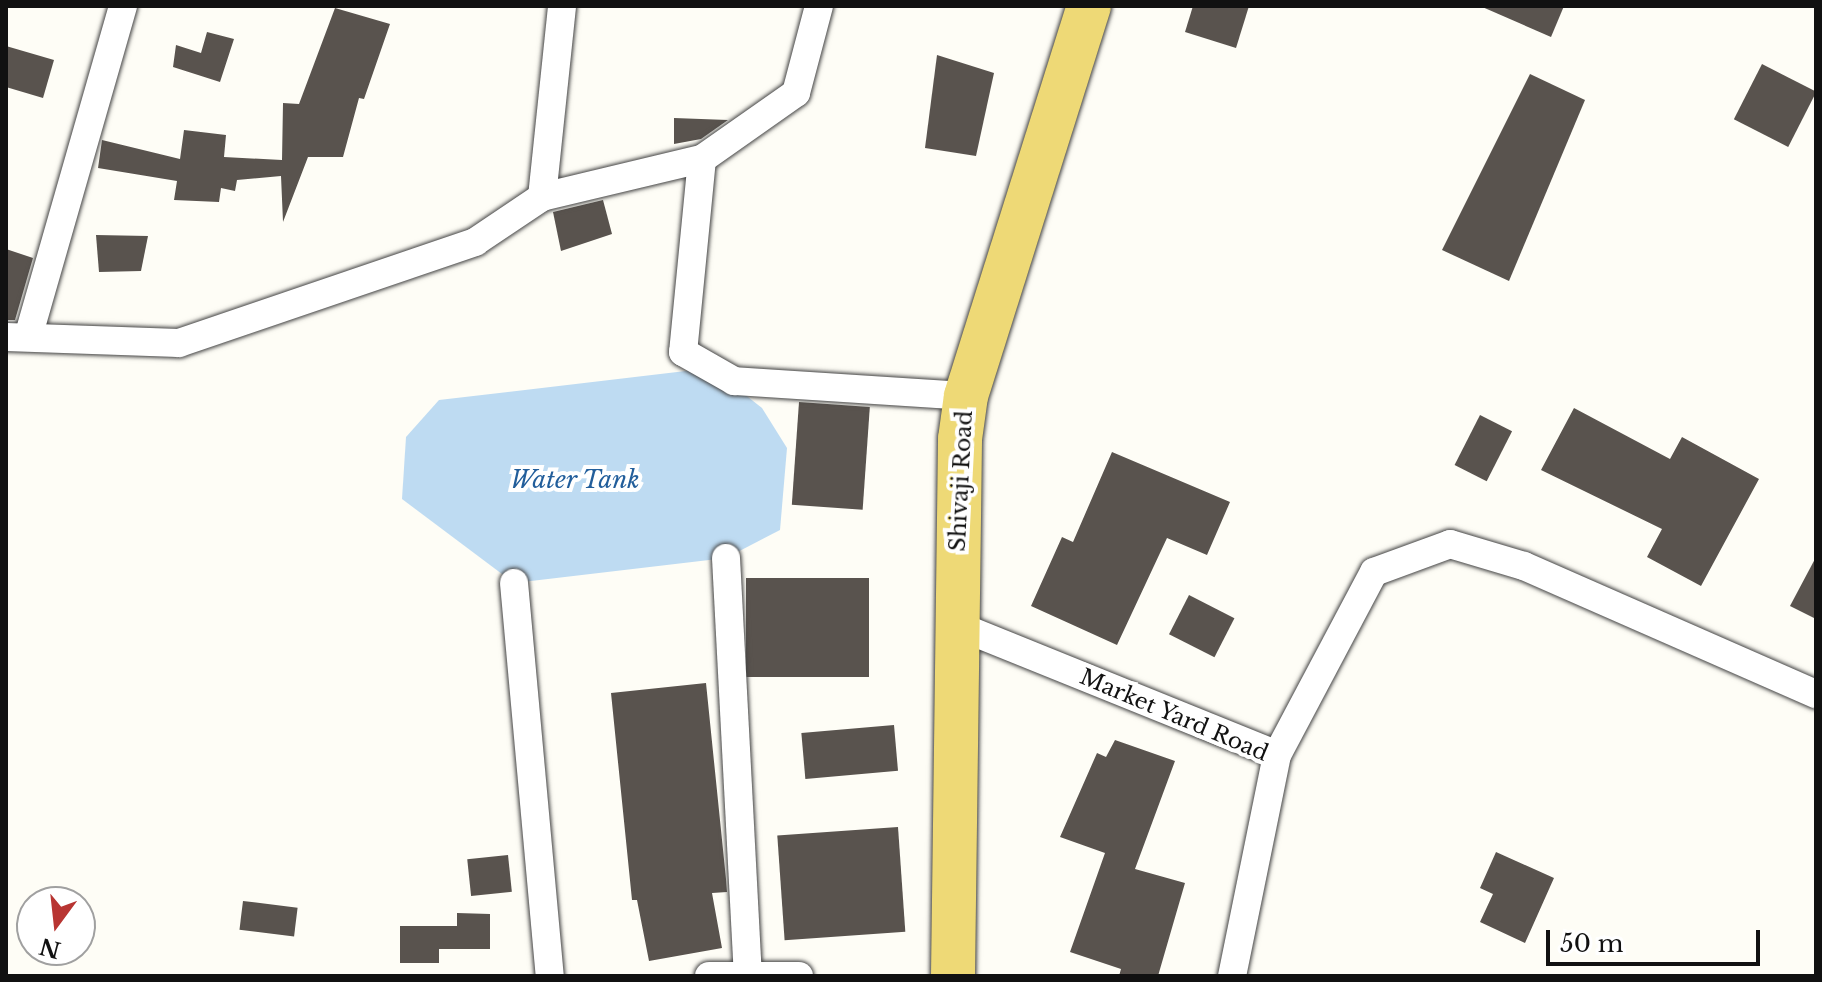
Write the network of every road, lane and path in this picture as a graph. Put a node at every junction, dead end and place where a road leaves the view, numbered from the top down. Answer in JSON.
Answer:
{"nodes":[{"id":1,"x":123,"y":6,"type":"edge"},
{"id":2,"x":562,"y":6,"type":"edge"},
{"id":3,"x":819,"y":6,"type":"edge"},
{"id":4,"x":1089,"y":6,"type":"edge"},
{"id":5,"x":702,"y":159,"type":"junction"},
{"id":6,"x":542,"y":197,"type":"junction"},
{"id":7,"x":18,"y":336,"type":"edge"},
{"id":8,"x":966,"y":396,"type":"junction"},
{"id":9,"x":726,"y":558,"type":"dead end"},
{"id":10,"x":514,"y":583,"type":"dead end"},
{"id":11,"x":956,"y":625,"type":"junction"},
{"id":12,"x":1816,"y":694,"type":"edge"},
{"id":13,"x":1277,"y":755,"type":"junction"},
{"id":14,"x":748,"y":974,"type":"edge"},
{"id":15,"x":550,"y":976,"type":"edge"},
{"id":16,"x":709,"y":976,"type":"edge"},
{"id":17,"x":799,"y":976,"type":"edge"},
{"id":18,"x":953,"y":976,"type":"edge"},
{"id":19,"x":1232,"y":976,"type":"edge"}],
"edges":[{"from":1,"to":7,"type":"street"},
{"from":2,"to":6,"type":"street"},
{"from":3,"to":5,"type":"street"},
{"from":4,"to":8,"type":"main road","name":"Shivaji Road"},
{"from":5,"to":6,"type":"street"},
{"from":5,"to":8,"type":"street"},
{"from":6,"to":7,"type":"street"},
{"from":8,"to":11,"type":"main road","name":"Shivaji Road"},
{"from":9,"to":14,"type":"street"},
{"from":10,"to":15,"type":"street"},
{"from":11,"to":13,"type":"street","name":"Market Yard Road"},
{"from":11,"to":18,"type":"main road","name":"Shivaji Road"},
{"from":12,"to":13,"type":"street"},
{"from":13,"to":19,"type":"street","name":"Market Yard Road"},
{"from":14,"to":16,"type":"street"},
{"from":14,"to":17,"type":"street"}]}
